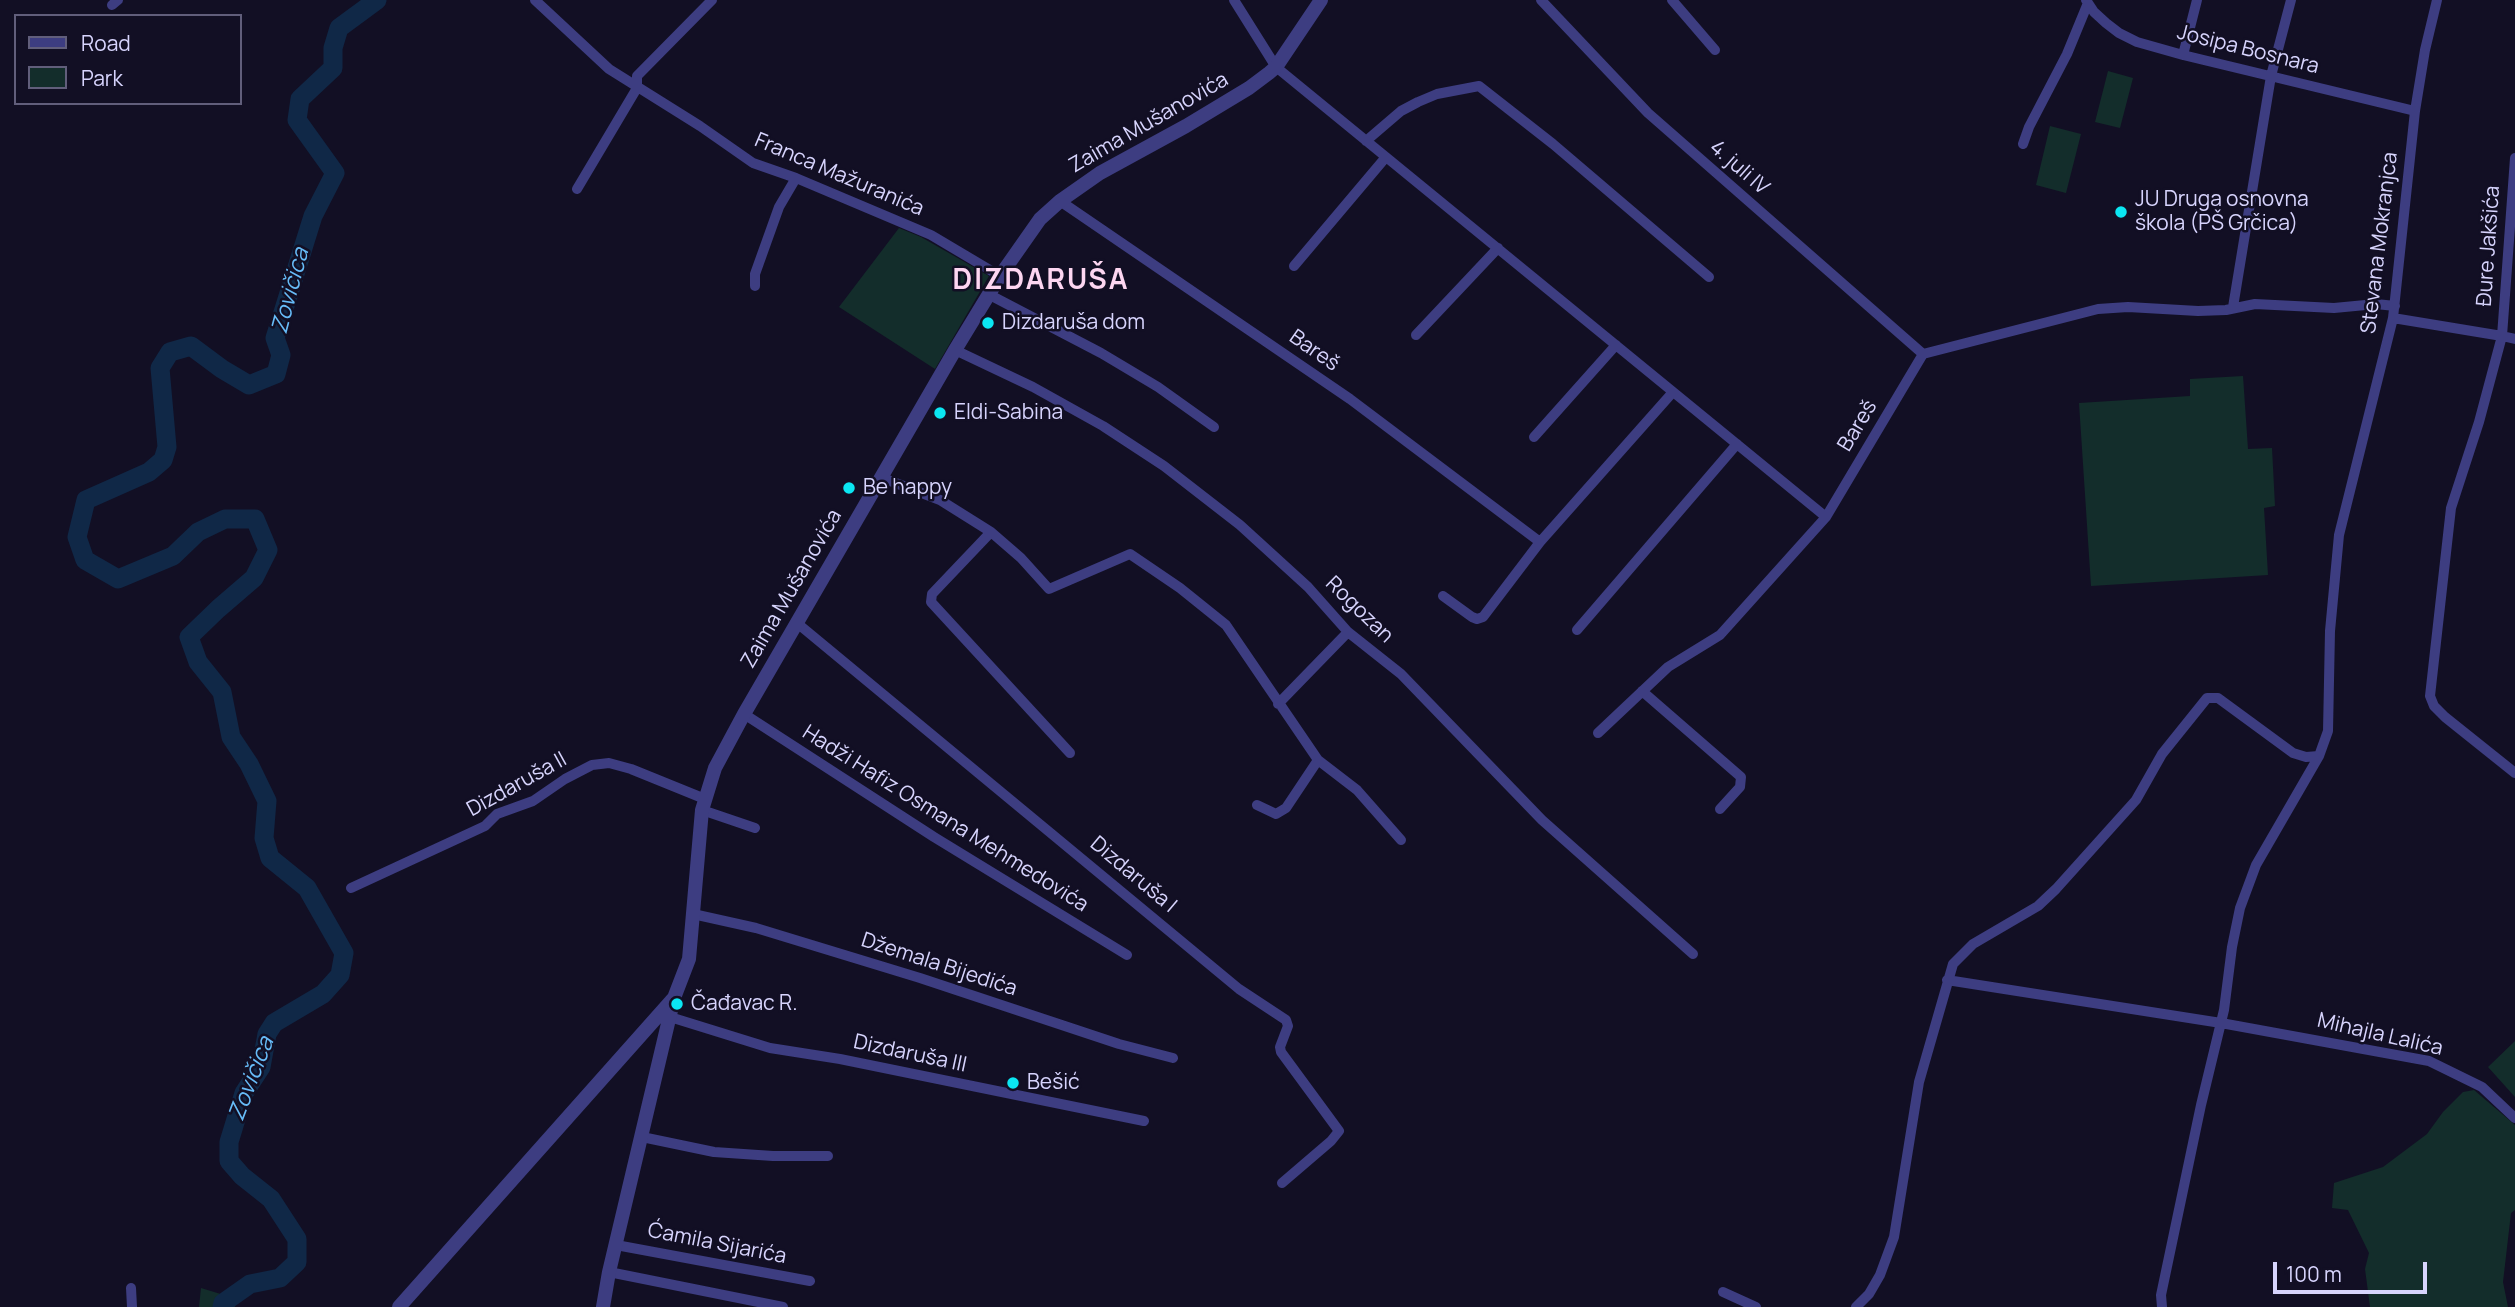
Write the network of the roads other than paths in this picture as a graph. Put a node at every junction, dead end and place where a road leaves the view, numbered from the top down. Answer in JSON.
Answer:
{"nodes":[{"id":1,"x":535,"y":0,"type":"edge"},
{"id":2,"x":712,"y":0,"type":"edge"},
{"id":3,"x":1234,"y":0,"type":"edge"},
{"id":4,"x":1321,"y":0,"type":"edge"},
{"id":5,"x":1541,"y":0,"type":"edge"},
{"id":6,"x":1672,"y":0,"type":"edge"},
{"id":7,"x":2197,"y":0,"type":"edge"},
{"id":8,"x":2291,"y":0,"type":"edge"},
{"id":9,"x":2437,"y":0,"type":"edge"},
{"id":10,"x":2087,"y":1,"type":"edge"},
{"id":11,"x":1715,"y":50,"type":"dead end"},
{"id":12,"x":2183,"y":55,"type":"junction"},
{"id":13,"x":1276,"y":67,"type":"junction"},
{"id":14,"x":2271,"y":76,"type":"junction"},
{"id":15,"x":637,"y":88,"type":"junction"},
{"id":16,"x":2415,"y":111,"type":"junction"},
{"id":17,"x":1366,"y":141,"type":"junction"},
{"id":18,"x":2023,"y":144,"type":"dead end"},
{"id":19,"x":1387,"y":158,"type":"junction"},
{"id":20,"x":2515,"y":158,"type":"edge"},
{"id":21,"x":796,"y":178,"type":"junction"},
{"id":22,"x":577,"y":189,"type":"dead end"},
{"id":23,"x":1060,"y":201,"type":"junction"},
{"id":24,"x":1498,"y":248,"type":"junction"},
{"id":25,"x":1294,"y":266,"type":"dead end"},
{"id":26,"x":1000,"y":276,"type":"junction"},
{"id":27,"x":1709,"y":277,"type":"dead end"},
{"id":28,"x":755,"y":286,"type":"dead end"},
{"id":29,"x":988,"y":294,"type":"junction"},
{"id":30,"x":2395,"y":306,"type":"junction"},
{"id":31,"x":2233,"y":307,"type":"junction"},
{"id":32,"x":2393,"y":318,"type":"junction"},
{"id":33,"x":1416,"y":335,"type":"dead end"},
{"id":34,"x":2502,"y":336,"type":"junction"},
{"id":35,"x":2515,"y":339,"type":"edge"},
{"id":36,"x":1616,"y":345,"type":"junction"},
{"id":37,"x":955,"y":349,"type":"junction"},
{"id":38,"x":1923,"y":354,"type":"junction"},
{"id":39,"x":1674,"y":392,"type":"junction"},
{"id":40,"x":1214,"y":427,"type":"dead end"},
{"id":41,"x":1534,"y":437,"type":"dead end"},
{"id":42,"x":1737,"y":444,"type":"junction"},
{"id":43,"x":880,"y":477,"type":"junction"},
{"id":44,"x":1826,"y":517,"type":"junction"},
{"id":45,"x":991,"y":532,"type":"junction"},
{"id":46,"x":1540,"y":542,"type":"junction"},
{"id":47,"x":1443,"y":596,"type":"dead end"},
{"id":48,"x":797,"y":623,"type":"junction"},
{"id":49,"x":1577,"y":629,"type":"dead end"},
{"id":50,"x":1348,"y":632,"type":"junction"},
{"id":51,"x":1642,"y":691,"type":"junction"},
{"id":52,"x":1278,"y":704,"type":"junction"},
{"id":53,"x":744,"y":714,"type":"junction"},
{"id":54,"x":1598,"y":733,"type":"dead end"},
{"id":55,"x":1070,"y":753,"type":"dead end"},
{"id":56,"x":2319,"y":756,"type":"junction"},
{"id":57,"x":1318,"y":760,"type":"junction"},
{"id":58,"x":2515,"y":773,"type":"edge"},
{"id":59,"x":703,"y":805,"type":"junction"},
{"id":60,"x":1257,"y":805,"type":"dead end"},
{"id":61,"x":1720,"y":809,"type":"dead end"},
{"id":62,"x":755,"y":828,"type":"dead end"},
{"id":63,"x":1401,"y":840,"type":"dead end"},
{"id":64,"x":351,"y":888,"type":"dead end"},
{"id":65,"x":693,"y":914,"type":"junction"},
{"id":66,"x":1693,"y":954,"type":"dead end"},
{"id":67,"x":1127,"y":955,"type":"dead end"},
{"id":68,"x":1947,"y":981,"type":"junction"},
{"id":69,"x":674,"y":998,"type":"junction"},
{"id":70,"x":670,"y":1017,"type":"junction"},
{"id":71,"x":2221,"y":1023,"type":"junction"},
{"id":72,"x":1173,"y":1058,"type":"dead end"},
{"id":73,"x":2515,"y":1118,"type":"edge"},
{"id":74,"x":1144,"y":1121,"type":"dead end"},
{"id":75,"x":642,"y":1137,"type":"junction"},
{"id":76,"x":828,"y":1156,"type":"dead end"},
{"id":77,"x":1282,"y":1183,"type":"dead end"},
{"id":78,"x":616,"y":1245,"type":"junction"},
{"id":79,"x":609,"y":1272,"type":"junction"},
{"id":80,"x":810,"y":1281,"type":"dead end"},
{"id":81,"x":131,"y":1288,"type":"dead end"},
{"id":82,"x":1723,"y":1292,"type":"dead end"},
{"id":83,"x":132,"y":1307,"type":"edge"},
{"id":84,"x":399,"y":1307,"type":"edge"},
{"id":85,"x":603,"y":1307,"type":"edge"},
{"id":86,"x":783,"y":1307,"type":"edge"},
{"id":87,"x":1756,"y":1307,"type":"edge"},
{"id":88,"x":1856,"y":1307,"type":"edge"},
{"id":89,"x":2162,"y":1307,"type":"edge"}],
"edges":[{"from":1,"to":15,"type":"street","name":"Franca Mažuranića"},
{"from":2,"to":15,"type":"street"},
{"from":3,"to":13,"type":"street"},
{"from":4,"to":13,"type":"street","name":"Zaima Mušanovića"},
{"from":5,"to":38,"type":"street","name":"4. juli IV"},
{"from":6,"to":11,"type":"street"},
{"from":7,"to":12,"type":"street"},
{"from":8,"to":14,"type":"street"},
{"from":9,"to":16,"type":"street","name":"Stevana Mokranjca"},
{"from":10,"to":12,"type":"street","name":"Josipa Bosnara"},
{"from":10,"to":18,"type":"street"},
{"from":12,"to":14,"type":"street","name":"Josipa Bosnara"},
{"from":13,"to":17,"type":"street"},
{"from":13,"to":23,"type":"street","name":"Zaima Mušanovića"},
{"from":14,"to":16,"type":"street","name":"Josipa Bosnara"},
{"from":14,"to":31,"type":"street"},
{"from":15,"to":21,"type":"street","name":"Franca Mažuranića"},
{"from":15,"to":22,"type":"street"},
{"from":16,"to":30,"type":"street","name":"Stevana Mokranjca"},
{"from":17,"to":19,"type":"street"},
{"from":17,"to":27,"type":"street"},
{"from":19,"to":24,"type":"street"},
{"from":19,"to":25,"type":"street"},
{"from":20,"to":34,"type":"street","name":"Đure Jakšića"},
{"from":21,"to":26,"type":"street","name":"Franca Mažuranića"},
{"from":21,"to":28,"type":"street"},
{"from":23,"to":26,"type":"street","name":"Zaima Mušanovića"},
{"from":23,"to":46,"type":"street","name":"Bareš"},
{"from":24,"to":33,"type":"street"},
{"from":24,"to":36,"type":"street"},
{"from":26,"to":29,"type":"street","name":"Zaima Mušanovića"},
{"from":29,"to":37,"type":"street","name":"Zaima Mušanovića"},
{"from":29,"to":40,"type":"street"},
{"from":30,"to":31,"type":"street"},
{"from":30,"to":32,"type":"street","name":"Stevana Mokranjca"},
{"from":31,"to":38,"type":"street"},
{"from":32,"to":34,"type":"street"},
{"from":32,"to":56,"type":"street","name":"Stevana Mokranjca"},
{"from":34,"to":35,"type":"street"},
{"from":34,"to":58,"type":"street","name":"Đure Jakšića"},
{"from":36,"to":39,"type":"street"},
{"from":36,"to":41,"type":"street"},
{"from":37,"to":43,"type":"street","name":"Zaima Mušanovića"},
{"from":37,"to":50,"type":"street","name":"Rogozan"},
{"from":38,"to":44,"type":"street","name":"Bareš"},
{"from":39,"to":42,"type":"street"},
{"from":39,"to":46,"type":"street"},
{"from":42,"to":44,"type":"street"},
{"from":42,"to":49,"type":"street"},
{"from":43,"to":45,"type":"street"},
{"from":43,"to":48,"type":"street","name":"Zaima Mušanovića"},
{"from":44,"to":51,"type":"street","name":"Bareš"},
{"from":45,"to":52,"type":"street"},
{"from":45,"to":55,"type":"street"},
{"from":46,"to":47,"type":"street"},
{"from":48,"to":53,"type":"street","name":"Zaima Mušanovića"},
{"from":48,"to":77,"type":"street","name":"Dizdaruša I"},
{"from":50,"to":52,"type":"street"},
{"from":50,"to":66,"type":"street","name":"Rogozan"},
{"from":51,"to":54,"type":"street","name":"Bareš"},
{"from":51,"to":61,"type":"street"},
{"from":52,"to":57,"type":"street"},
{"from":53,"to":59,"type":"street","name":"Zaima Mušanovića"},
{"from":53,"to":67,"type":"street","name":"Hadži Hafiz Osmana Mehmedovića"},
{"from":56,"to":68,"type":"street"},
{"from":56,"to":71,"type":"street","name":"Stevana Mokranjca"},
{"from":57,"to":60,"type":"street"},
{"from":57,"to":63,"type":"street"},
{"from":59,"to":62,"type":"street","name":"Dizdaruša II"},
{"from":59,"to":64,"type":"street","name":"Dizdaruša II"},
{"from":59,"to":65,"type":"street","name":"Zaima Mušanovića"},
{"from":65,"to":69,"type":"street","name":"Zaima Mušanovića"},
{"from":65,"to":72,"type":"street","name":"Džemala Bijedića"},
{"from":68,"to":71,"type":"street","name":"Mihajla Lalića"},
{"from":68,"to":88,"type":"street"},
{"from":69,"to":70,"type":"street"},
{"from":69,"to":84,"type":"street"},
{"from":70,"to":74,"type":"street","name":"Dizdaruša III"},
{"from":70,"to":75,"type":"street"},
{"from":71,"to":73,"type":"street","name":"Mihajla Lalića"},
{"from":71,"to":89,"type":"street","name":"Stevana Mokranjca"},
{"from":75,"to":76,"type":"street"},
{"from":75,"to":78,"type":"street"},
{"from":78,"to":79,"type":"street"},
{"from":78,"to":80,"type":"street","name":"Ćamila Sijarića"},
{"from":79,"to":85,"type":"street"},
{"from":79,"to":86,"type":"street"},
{"from":81,"to":83,"type":"street"},
{"from":82,"to":87,"type":"street"}]}
